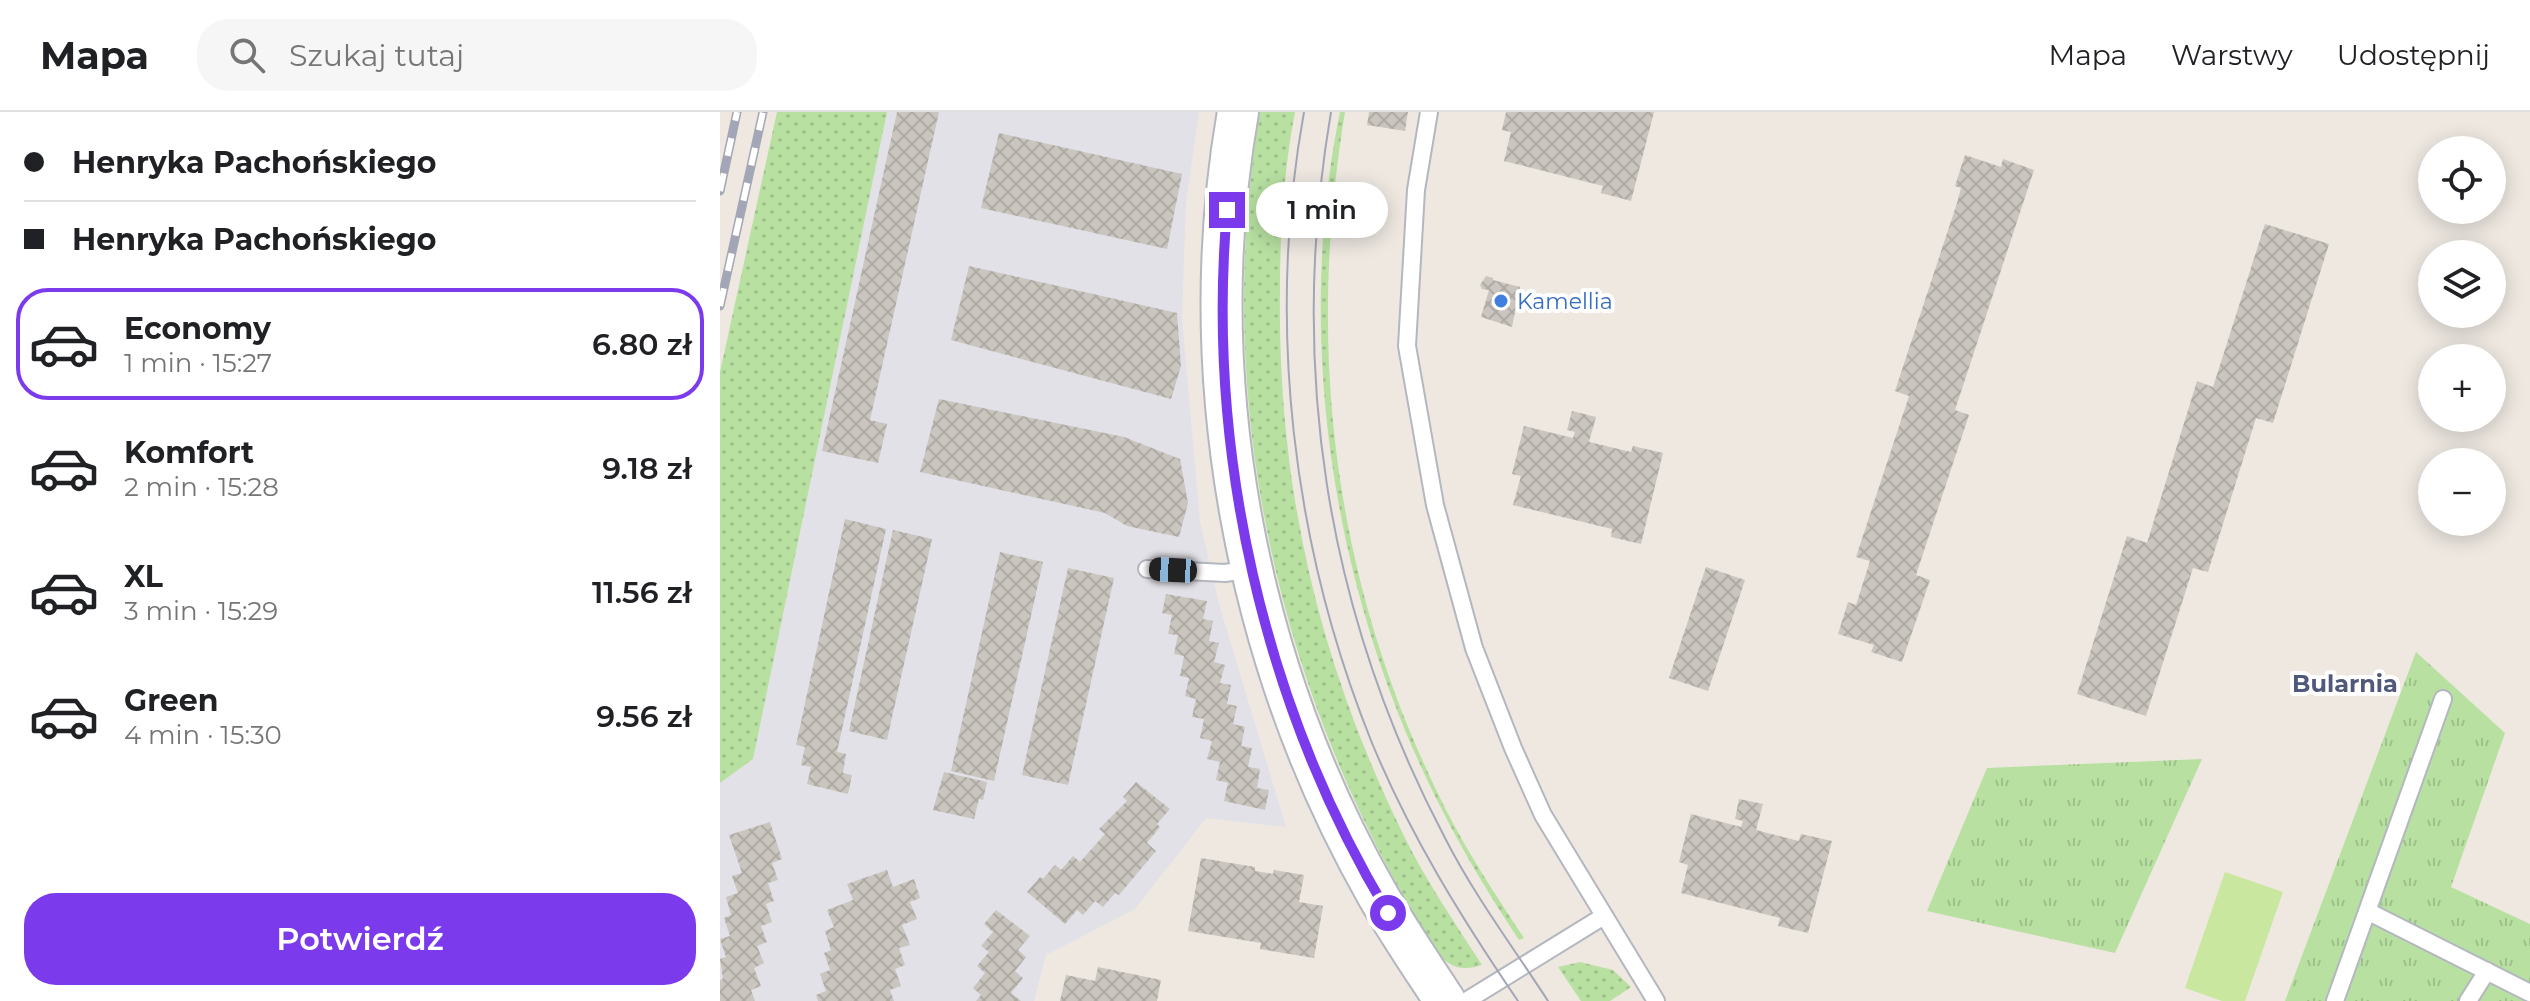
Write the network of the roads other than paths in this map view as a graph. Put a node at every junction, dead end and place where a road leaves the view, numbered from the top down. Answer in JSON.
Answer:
{"nodes":[{"id":1,"x":1238,"y":112,"type":"edge"},
{"id":2,"x":1429,"y":112,"type":"edge"},
{"id":3,"x":1147,"y":569,"type":"dead end"},
{"id":4,"x":1252,"y":569,"type":"junction"},
{"id":5,"x":2443,"y":699,"type":"dead end"},
{"id":6,"x":2369,"y":912,"type":"junction"},
{"id":7,"x":1604,"y":916,"type":"junction"},
{"id":8,"x":2487,"y":971,"type":"junction"},
{"id":9,"x":2530,"y":993,"type":"edge"},
{"id":10,"x":1445,"y":1001,"type":"edge"},
{"id":11,"x":1466,"y":1001,"type":"edge"},
{"id":12,"x":1656,"y":1001,"type":"edge"},
{"id":13,"x":2335,"y":1001,"type":"edge"},
{"id":14,"x":2468,"y":1001,"type":"edge"}],
"edges":[{"from":1,"to":4,"type":"street"},
{"from":2,"to":7,"type":"lane"},
{"from":3,"to":4,"type":"lane"},
{"from":4,"to":10,"type":"street"},
{"from":5,"to":6,"type":"lane"},
{"from":6,"to":8,"type":"lane"},
{"from":6,"to":13,"type":"lane"},
{"from":7,"to":11,"type":"lane"},
{"from":7,"to":12,"type":"lane"},
{"from":8,"to":9,"type":"lane"},
{"from":8,"to":14,"type":"lane"}]}
